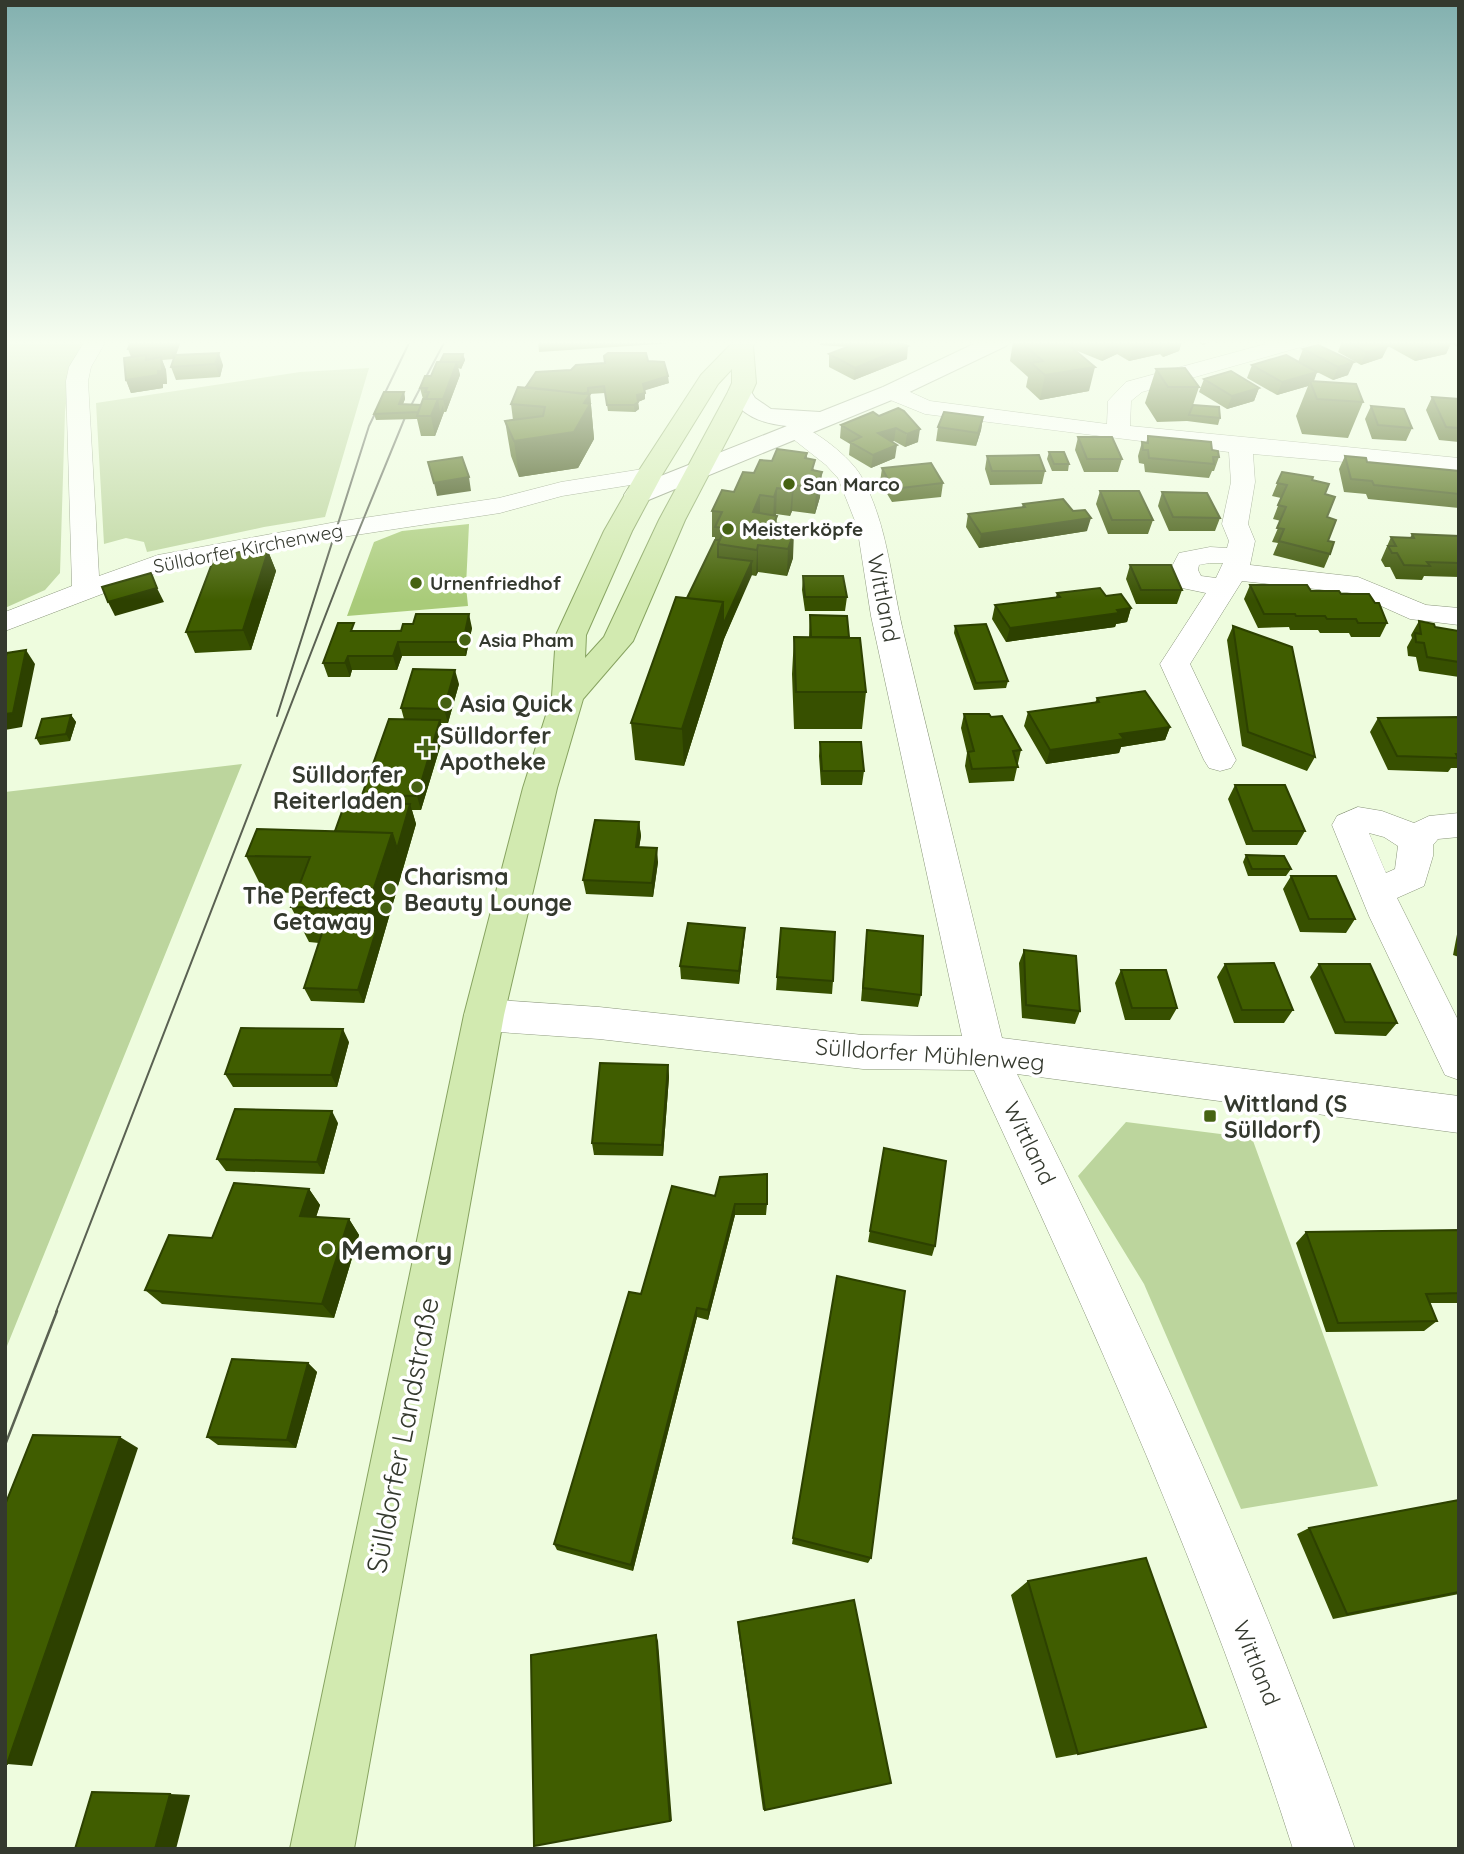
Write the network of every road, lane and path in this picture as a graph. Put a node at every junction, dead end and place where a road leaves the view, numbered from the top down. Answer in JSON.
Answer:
{"nodes":[{"id":1,"x":79,"y":428,"type":"edge"},
{"id":2,"x":679,"y":428,"type":"edge"},
{"id":3,"x":722,"y":428,"type":"edge"},
{"id":4,"x":803,"y":428,"type":"edge"},
{"id":5,"x":1090,"y":428,"type":"edge"},
{"id":6,"x":1119,"y":428,"type":"edge"},
{"id":7,"x":795,"y":431,"type":"junction"},
{"id":8,"x":1119,"y":431,"type":"junction"},
{"id":9,"x":1240,"y":446,"type":"junction"},
{"id":10,"x":1459,"y":465,"type":"edge"},
{"id":11,"x":701,"y":468,"type":"junction"},
{"id":12,"x":643,"y":485,"type":"junction"},
{"id":13,"x":1232,"y":572,"type":"junction"},
{"id":14,"x":86,"y":589,"type":"junction"},
{"id":15,"x":1459,"y":617,"type":"edge"},
{"id":16,"x":5,"y":622,"type":"edge"},
{"id":17,"x":568,"y":696,"type":"junction"},
{"id":18,"x":1220,"y":761,"type":"dead end"},
{"id":19,"x":1459,"y":825,"type":"edge"},
{"id":20,"x":1415,"y":842,"type":"junction"},
{"id":21,"x":1376,"y":892,"type":"junction"},
{"id":22,"x":484,"y":1015,"type":"junction"},
{"id":23,"x":986,"y":1053,"type":"junction"},
{"id":24,"x":1459,"y":1063,"type":"edge"},
{"id":25,"x":1459,"y":1115,"type":"edge"},
{"id":26,"x":322,"y":1849,"type":"edge"},
{"id":27,"x":1324,"y":1849,"type":"edge"}],
"edges":[{"from":1,"to":14,"type":"street"},
{"from":2,"to":12,"type":"main road","name":"Sülldorfer Landstraße"},
{"from":3,"to":11,"type":"main road","name":"Sülldorfer Landstraße"},
{"from":4,"to":7,"type":"street","name":"Sülldorfer Kirchenweg"},
{"from":5,"to":8,"type":"street"},
{"from":6,"to":8,"type":"street"},
{"from":7,"to":11,"type":"street","name":"Sülldorfer Kirchenweg"},
{"from":7,"to":23,"type":"street","name":"Wittland"},
{"from":8,"to":9,"type":"street"},
{"from":9,"to":10,"type":"street"},
{"from":9,"to":13,"type":"street"},
{"from":11,"to":12,"type":"street","name":"Sülldorfer Kirchenweg"},
{"from":11,"to":17,"type":"main road","name":"Sülldorfer Landstraße"},
{"from":12,"to":14,"type":"street","name":"Sülldorfer Kirchenweg"},
{"from":12,"to":17,"type":"main road","name":"Sülldorfer Landstraße"},
{"from":13,"to":15,"type":"street"},
{"from":13,"to":18,"type":"street"},
{"from":14,"to":16,"type":"street","name":"Sülldorfer Kirchenweg"},
{"from":17,"to":22,"type":"main road","name":"Sülldorfer Landstraße"},
{"from":19,"to":20,"type":"street"},
{"from":20,"to":21,"type":"street"},
{"from":20,"to":21,"type":"street"},
{"from":21,"to":24,"type":"street"},
{"from":22,"to":23,"type":"street","name":"Sülldorfer Mühlenweg"},
{"from":22,"to":26,"type":"main road","name":"Sülldorfer Landstraße"},
{"from":23,"to":25,"type":"street","name":"Sülldorfer Mühlenweg"},
{"from":23,"to":27,"type":"street","name":"Wittland"}]}
